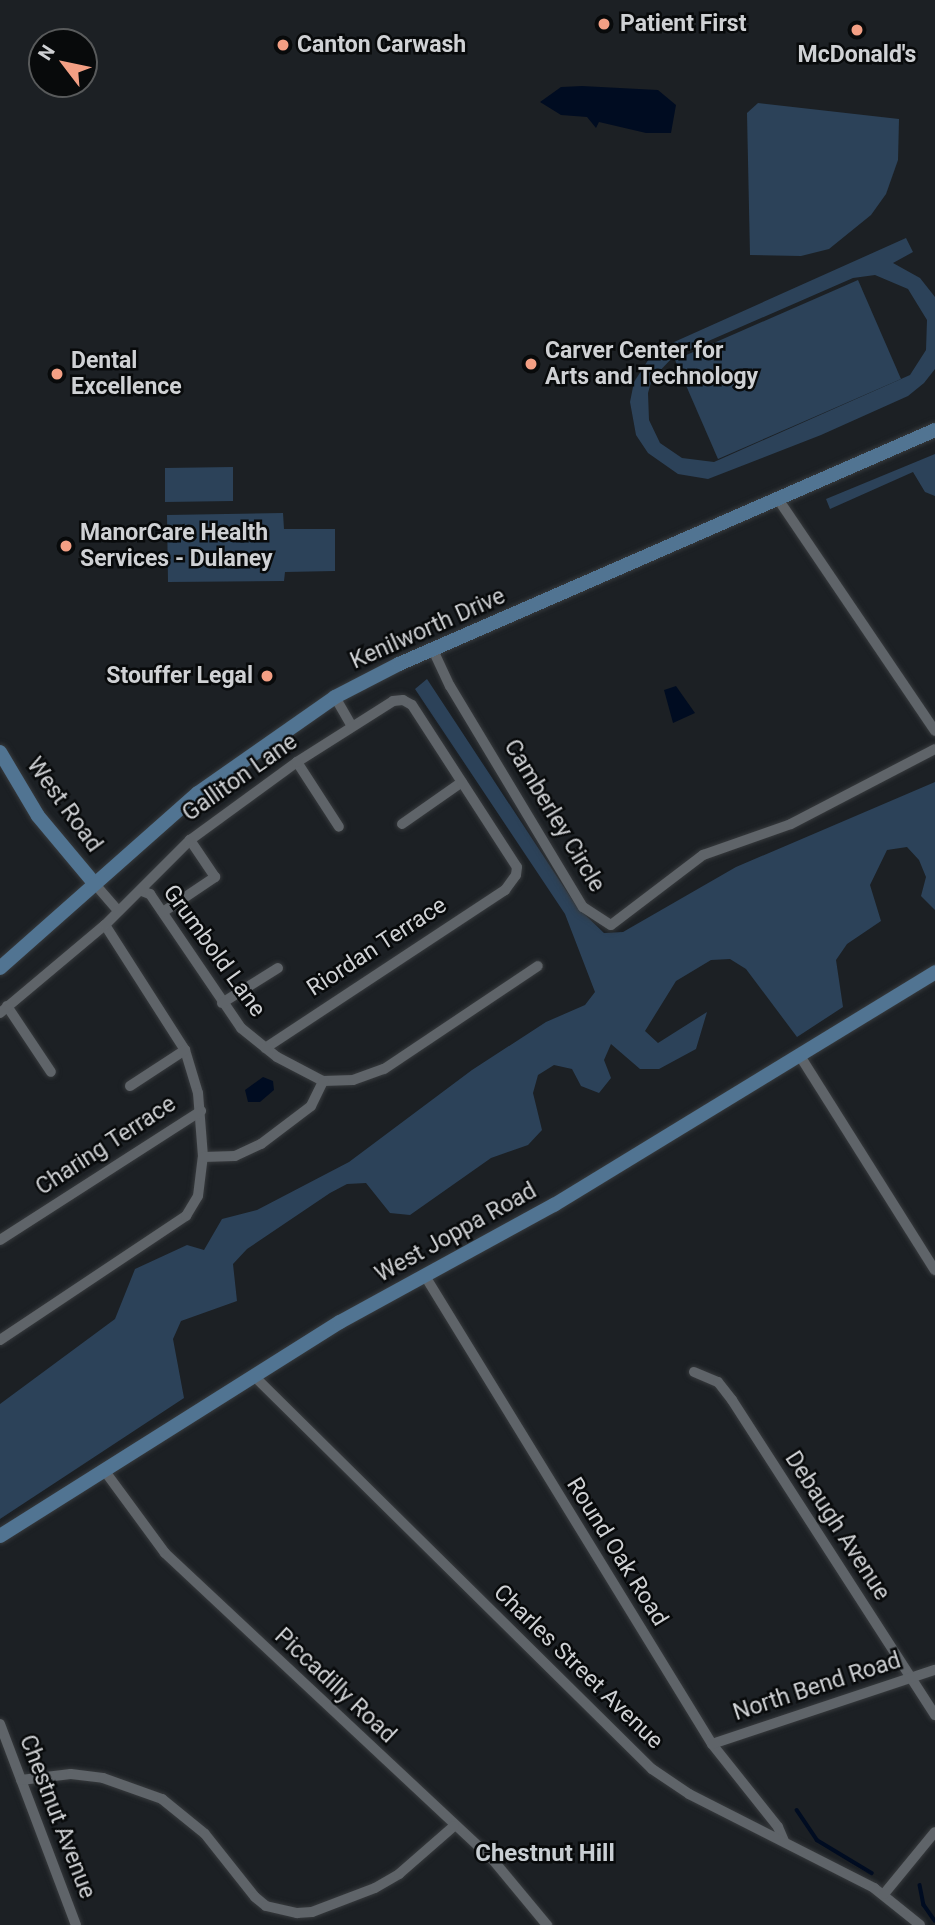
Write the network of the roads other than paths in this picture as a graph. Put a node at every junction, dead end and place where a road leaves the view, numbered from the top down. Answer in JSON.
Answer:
{"nodes":[{"id":1,"x":935,"y":430,"type":"edge"},
{"id":2,"x":778,"y":499,"type":"junction"},
{"id":3,"x":433,"y":650,"type":"junction"},
{"id":4,"x":335,"y":697,"type":"junction"},
{"id":5,"x":352,"y":727,"type":"junction"},
{"id":6,"x":935,"y":731,"type":"edge"},
{"id":7,"x":935,"y":749,"type":"edge"},
{"id":8,"x":0,"y":752,"type":"edge"},
{"id":9,"x":297,"y":762,"type":"junction"},
{"id":10,"x":462,"y":782,"type":"junction"},
{"id":11,"x":402,"y":824,"type":"dead end"},
{"id":12,"x":339,"y":827,"type":"dead end"},
{"id":13,"x":190,"y":840,"type":"junction"},
{"id":14,"x":94,"y":883,"type":"junction"},
{"id":15,"x":142,"y":891,"type":"junction"},
{"id":16,"x":118,"y":911,"type":"junction"},
{"id":17,"x":163,"y":912,"type":"junction"},
{"id":18,"x":105,"y":925,"type":"junction"},
{"id":19,"x":538,"y":966,"type":"dead end"},
{"id":20,"x":0,"y":968,"type":"edge"},
{"id":21,"x":278,"y":968,"type":"dead end"},
{"id":22,"x":935,"y":972,"type":"edge"},
{"id":23,"x":222,"y":1003,"type":"junction"},
{"id":24,"x":3,"y":1010,"type":"edge"},
{"id":25,"x":265,"y":1048,"type":"junction"},
{"id":26,"x":186,"y":1050,"type":"junction"},
{"id":27,"x":800,"y":1056,"type":"junction"},
{"id":28,"x":51,"y":1072,"type":"dead end"},
{"id":29,"x":323,"y":1081,"type":"junction"},
{"id":30,"x":130,"y":1086,"type":"dead end"},
{"id":31,"x":201,"y":1111,"type":"junction"},
{"id":32,"x":203,"y":1157,"type":"junction"},
{"id":33,"x":0,"y":1240,"type":"edge"},
{"id":34,"x":935,"y":1270,"type":"edge"},
{"id":35,"x":425,"y":1276,"type":"junction"},
{"id":36,"x":0,"y":1340,"type":"edge"},
{"id":37,"x":694,"y":1372,"type":"dead end"},
{"id":38,"x":253,"y":1375,"type":"junction"},
{"id":39,"x":104,"y":1470,"type":"junction"},
{"id":40,"x":0,"y":1536,"type":"edge"},
{"id":41,"x":935,"y":1670,"type":"edge"},
{"id":42,"x":911,"y":1678,"type":"junction"},
{"id":43,"x":935,"y":1715,"type":"edge"},
{"id":44,"x":0,"y":1724,"type":"edge"},
{"id":45,"x":712,"y":1744,"type":"junction"},
{"id":46,"x":21,"y":1780,"type":"junction"},
{"id":47,"x":454,"y":1826,"type":"junction"},
{"id":48,"x":935,"y":1832,"type":"edge"},
{"id":49,"x":784,"y":1841,"type":"junction"},
{"id":50,"x":884,"y":1894,"type":"junction"},
{"id":51,"x":76,"y":1925,"type":"edge"},
{"id":52,"x":547,"y":1925,"type":"edge"},
{"id":53,"x":920,"y":1925,"type":"edge"}],
"edges":[{"from":1,"to":2,"type":"street","name":"Kenilworth Drive"},
{"from":2,"to":3,"type":"street","name":"Kenilworth Drive"},
{"from":2,"to":6,"type":"street"},
{"from":3,"to":4,"type":"street","name":"Kenilworth Drive"},
{"from":3,"to":7,"type":"street","name":"Camberley Circle"},
{"from":4,"to":5,"type":"street"},
{"from":4,"to":14,"type":"street","name":"Kenilworth Drive"},
{"from":5,"to":9,"type":"street","name":"Galliton Lane"},
{"from":5,"to":10,"type":"street","name":"Galliton Lane"},
{"from":8,"to":14,"type":"street","name":"West Road"},
{"from":9,"to":12,"type":"street"},
{"from":9,"to":13,"type":"street","name":"Galliton Lane"},
{"from":10,"to":11,"type":"street"},
{"from":10,"to":25,"type":"street","name":"Riordan Terrace"},
{"from":13,"to":15,"type":"street","name":"Galliton Lane"},
{"from":13,"to":17,"type":"street"},
{"from":14,"to":16,"type":"street"},
{"from":14,"to":20,"type":"street","name":"Kenilworth Drive"},
{"from":15,"to":16,"type":"street","name":"Galliton Lane"},
{"from":15,"to":17,"type":"street","name":"Grumbold Lane"},
{"from":16,"to":18,"type":"street","name":"Galliton Lane"},
{"from":17,"to":23,"type":"street","name":"Grumbold Lane"},
{"from":18,"to":24,"type":"street","name":"Galliton Lane"},
{"from":18,"to":26,"type":"street"},
{"from":19,"to":29,"type":"street"},
{"from":21,"to":23,"type":"street"},
{"from":22,"to":27,"type":"street","name":"West Joppa Road"},
{"from":23,"to":25,"type":"street","name":"Grumbold Lane"},
{"from":24,"to":28,"type":"street"},
{"from":25,"to":29,"type":"street","name":"Grumbold Lane"},
{"from":26,"to":30,"type":"street"},
{"from":26,"to":31,"type":"street"},
{"from":27,"to":34,"type":"street"},
{"from":27,"to":35,"type":"street","name":"West Joppa Road"},
{"from":29,"to":32,"type":"street"},
{"from":31,"to":32,"type":"street"},
{"from":31,"to":33,"type":"street","name":"Charing Terrace"},
{"from":32,"to":36,"type":"street"},
{"from":35,"to":38,"type":"street","name":"West Joppa Road"},
{"from":35,"to":45,"type":"street","name":"Round Oak Road"},
{"from":37,"to":42,"type":"street","name":"Debaugh Avenue"},
{"from":38,"to":39,"type":"street","name":"West Joppa Road"},
{"from":38,"to":49,"type":"street","name":"Charles Street Avenue"},
{"from":39,"to":40,"type":"street","name":"West Joppa Road"},
{"from":39,"to":47,"type":"street","name":"Piccadilly Road"},
{"from":41,"to":42,"type":"street","name":"North Bend Road"},
{"from":42,"to":43,"type":"street","name":"Debaugh Avenue"},
{"from":42,"to":45,"type":"street","name":"North Bend Road"},
{"from":44,"to":46,"type":"street","name":"Chestnut Avenue"},
{"from":45,"to":49,"type":"street","name":"Round Oak Road"},
{"from":46,"to":47,"type":"street"},
{"from":46,"to":51,"type":"street","name":"Chestnut Avenue"},
{"from":47,"to":52,"type":"street","name":"Piccadilly Road"},
{"from":48,"to":50,"type":"street"},
{"from":49,"to":50,"type":"street","name":"Charles Street Avenue"},
{"from":50,"to":53,"type":"street","name":"Charles Street Avenue"}]}
